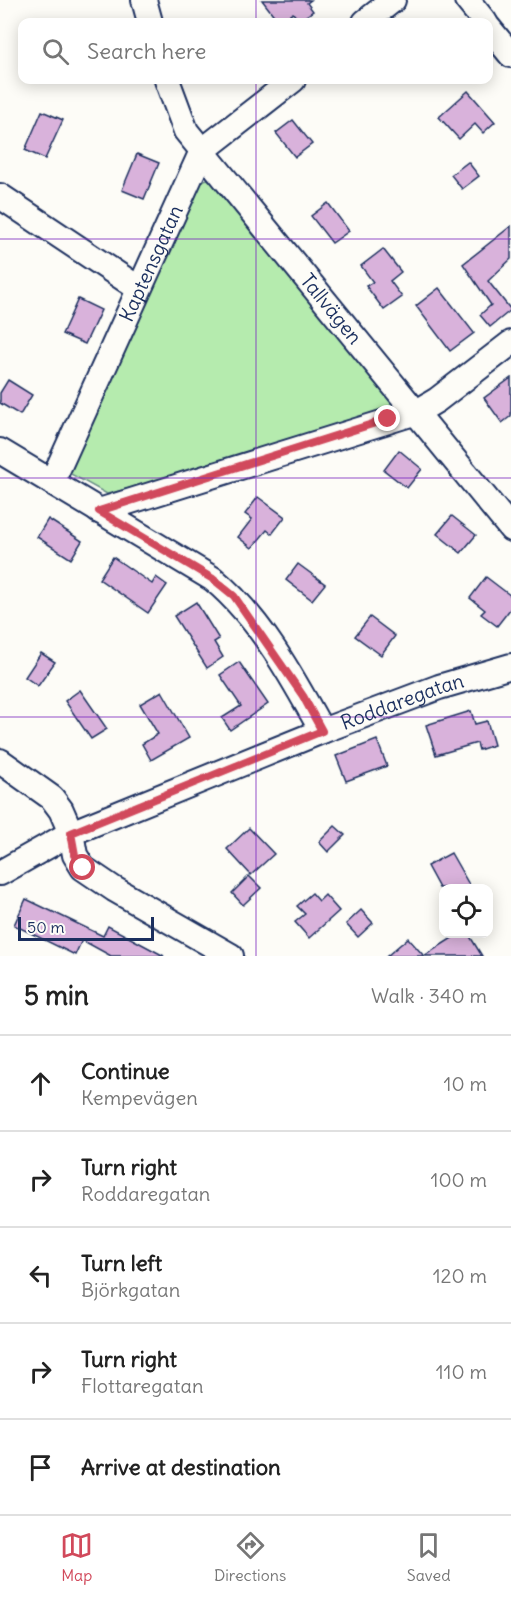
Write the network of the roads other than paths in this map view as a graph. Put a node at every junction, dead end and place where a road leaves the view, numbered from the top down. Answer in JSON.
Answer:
{"nodes":[{"id":1,"x":144,"y":0,"type":"edge"},
{"id":2,"x":393,"y":0,"type":"edge"},
{"id":3,"x":467,"y":0,"type":"edge"},
{"id":4,"x":149,"y":18,"type":"edge"},
{"id":5,"x":370,"y":18,"type":"edge"},
{"id":6,"x":482,"y":18,"type":"edge"},
{"id":7,"x":493,"y":32,"type":"edge"},
{"id":8,"x":511,"y":55,"type":"edge"},
{"id":9,"x":168,"y":84,"type":"edge"},
{"id":10,"x":288,"y":84,"type":"edge"},
{"id":11,"x":202,"y":151,"type":"junction"},
{"id":12,"x":0,"y":196,"type":"edge"},
{"id":13,"x":138,"y":288,"type":"junction"},
{"id":14,"x":511,"y":342,"type":"edge"},
{"id":15,"x":417,"y":412,"type":"junction"},
{"id":16,"x":0,"y":451,"type":"edge"},
{"id":17,"x":52,"y":482,"type":"junction"},
{"id":18,"x":99,"y":511,"type":"junction"},
{"id":19,"x":511,"y":528,"type":"edge"},
{"id":20,"x":511,"y":666,"type":"edge"},
{"id":21,"x":322,"y":731,"type":"junction"},
{"id":22,"x":0,"y":761,"type":"edge"},
{"id":23,"x":71,"y":833,"type":"junction"},
{"id":24,"x":0,"y":873,"type":"edge"},
{"id":25,"x":231,"y":956,"type":"edge"}],
"edges":[{"from":1,"to":4,"type":"street"},
{"from":2,"to":5,"type":"street"},
{"from":3,"to":6,"type":"street"},
{"from":7,"to":8,"type":"street"},
{"from":9,"to":11,"type":"street","name":"Tallvägen"},
{"from":10,"to":11,"type":"street","name":"Kaptensgatan"},
{"from":11,"to":13,"type":"street","name":"Kaptensgatan"},
{"from":11,"to":15,"type":"street","name":"Tallvägen"},
{"from":12,"to":13,"type":"street"},
{"from":13,"to":17,"type":"street","name":"Kaptensgatan"},
{"from":14,"to":15,"type":"street"},
{"from":15,"to":18,"type":"street"},
{"from":15,"to":19,"type":"street","name":"Tallvägen"},
{"from":16,"to":17,"type":"street"},
{"from":17,"to":18,"type":"street"},
{"from":18,"to":21,"type":"street"},
{"from":20,"to":21,"type":"street","name":"Roddaregatan"},
{"from":21,"to":23,"type":"street","name":"Roddaregatan"},
{"from":22,"to":23,"type":"street"},
{"from":23,"to":24,"type":"street","name":"Roddaregatan"},
{"from":23,"to":25,"type":"street"}]}
